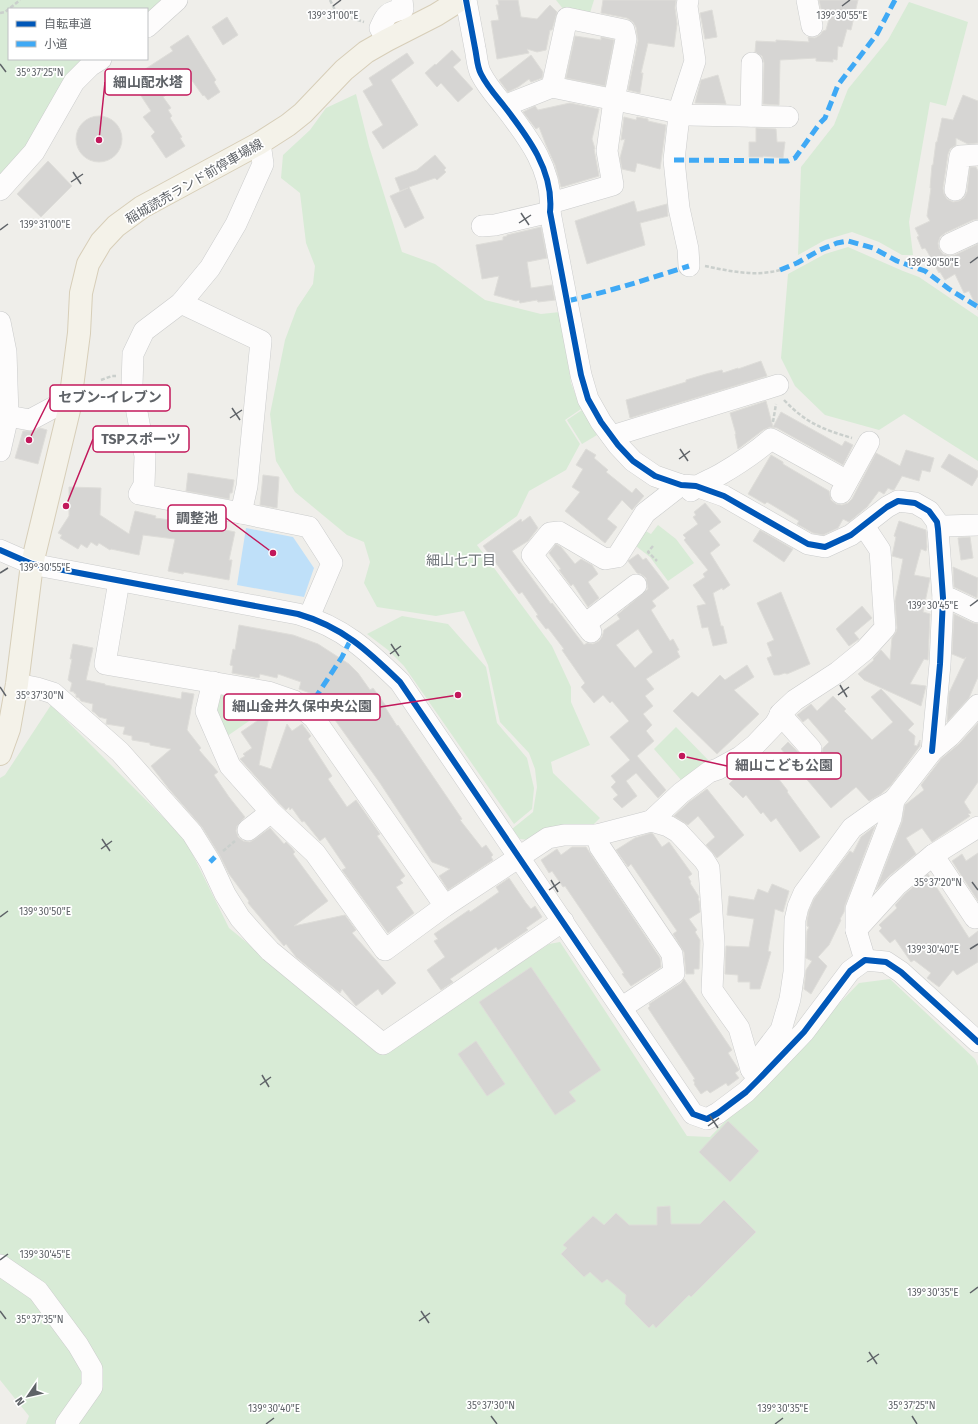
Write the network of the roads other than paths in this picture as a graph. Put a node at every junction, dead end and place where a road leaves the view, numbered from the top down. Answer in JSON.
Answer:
{"nodes":[{"id":1,"x":177,"y":0,"type":"edge"},
{"id":2,"x":402,"y":0,"type":"edge"},
{"id":3,"x":460,"y":0,"type":"edge"},
{"id":4,"x":466,"y":0,"type":"edge"},
{"id":5,"x":688,"y":0,"type":"edge"},
{"id":6,"x":808,"y":0,"type":"edge"},
{"id":7,"x":435,"y":8,"type":"edge"},
{"id":8,"x":148,"y":26,"type":"edge"},
{"id":9,"x":812,"y":26,"type":"dead end"},
{"id":10,"x":383,"y":34,"type":"junction"},
{"id":11,"x":99,"y":60,"type":"edge"},
{"id":12,"x":752,"y":62,"type":"dead end"},
{"id":13,"x":552,"y":87,"type":"junction"},
{"id":14,"x":614,"y":100,"type":"junction"},
{"id":15,"x":504,"y":106,"type":"junction"},
{"id":16,"x":679,"y":113,"type":"junction"},
{"id":17,"x":751,"y":116,"type":"junction"},
{"id":18,"x":788,"y":117,"type":"dead end"},
{"id":19,"x":260,"y":143,"type":"junction"},
{"id":20,"x":978,"y":155,"type":"edge"},
{"id":21,"x":0,"y":190,"type":"edge"},
{"id":22,"x":955,"y":190,"type":"dead end"},
{"id":23,"x":550,"y":207,"type":"junction"},
{"id":24,"x":482,"y":226,"type":"dead end"},
{"id":25,"x":978,"y":231,"type":"edge"},
{"id":26,"x":950,"y":244,"type":"dead end"},
{"id":27,"x":689,"y":266,"type":"road end"},
{"id":28,"x":181,"y":303,"type":"junction"},
{"id":29,"x":0,"y":322,"type":"edge"},
{"id":30,"x":777,"y":388,"type":"road end"},
{"id":31,"x":71,"y":398,"type":"junction"},
{"id":32,"x":3,"y":434,"type":"edge"},
{"id":33,"x":612,"y":436,"type":"junction"},
{"id":34,"x":870,"y":442,"type":"road end"},
{"id":35,"x":689,"y":486,"type":"junction"},
{"id":36,"x":241,"y":512,"type":"junction"},
{"id":37,"x":978,"y":525,"type":"edge"},
{"id":38,"x":864,"y":526,"type":"junction"},
{"id":39,"x":938,"y":529,"type":"junction"},
{"id":40,"x":651,"y":538,"type":"road end"},
{"id":41,"x":0,"y":550,"type":"edge"},
{"id":42,"x":32,"y":564,"type":"junction"},
{"id":43,"x":120,"y":581,"type":"junction"},
{"id":44,"x":636,"y":584,"type":"dead end"},
{"id":45,"x":942,"y":598,"type":"junction"},
{"id":46,"x":978,"y":612,"type":"edge"},
{"id":47,"x":308,"y":617,"type":"junction"},
{"id":48,"x":213,"y":682,"type":"junction"},
{"id":49,"x":17,"y":684,"type":"junction"},
{"id":50,"x":978,"y":705,"type":"edge"},
{"id":51,"x":780,"y":714,"type":"junction"},
{"id":52,"x":811,"y":749,"type":"dead end"},
{"id":53,"x":932,"y":751,"type":"junction"},
{"id":54,"x":0,"y":754,"type":"edge"},
{"id":55,"x":894,"y":800,"type":"junction"},
{"id":56,"x":271,"y":812,"type":"junction"},
{"id":57,"x":651,"y":821,"type":"junction"},
{"id":58,"x":978,"y":827,"type":"edge"},
{"id":59,"x":248,"y":830,"type":"road end"},
{"id":60,"x":597,"y":835,"type":"junction"},
{"id":61,"x":933,"y":856,"type":"junction"},
{"id":62,"x":520,"y":858,"type":"junction"},
{"id":63,"x":445,"y":906,"type":"junction"},
{"id":64,"x":978,"y":916,"type":"edge"},
{"id":65,"x":563,"y":921,"type":"junction"},
{"id":66,"x":856,"y":930,"type":"junction"},
{"id":67,"x":865,"y":960,"type":"junction"},
{"id":68,"x":621,"y":1008,"type":"junction"},
{"id":69,"x":978,"y":1042,"type":"edge"},
{"id":70,"x":755,"y":1074,"type":"junction"},
{"id":71,"x":0,"y":1265,"type":"edge"},
{"id":72,"x":66,"y":1424,"type":"edge"}],
"edges":[{"from":1,"to":8,"type":"street"},
{"from":2,"to":10,"type":"street"},
{"from":3,"to":7,"type":"main road","name":"稲城読売ランド前停車場線"},
{"from":4,"to":15,"type":"street"},
{"from":5,"to":16,"type":"street"},
{"from":6,"to":9,"type":"street"},
{"from":7,"to":10,"type":"main road","name":"稲城読売ランド前停車場線"},
{"from":10,"to":19,"type":"main road","name":"稲城読売ランド前停車場線"},
{"from":11,"to":21,"type":"street"},
{"from":12,"to":17,"type":"street"},
{"from":13,"to":14,"type":"street"},
{"from":13,"to":14,"type":"street"},
{"from":13,"to":15,"type":"street"},
{"from":14,"to":16,"type":"street"},
{"from":14,"to":23,"type":"street"},
{"from":15,"to":23,"type":"street"},
{"from":16,"to":17,"type":"street"},
{"from":16,"to":27,"type":"street"},
{"from":17,"to":18,"type":"street"},
{"from":19,"to":28,"type":"street"},
{"from":19,"to":31,"type":"main road","name":"稲城読売ランド前停車場線"},
{"from":20,"to":22,"type":"street"},
{"from":23,"to":24,"type":"street"},
{"from":23,"to":33,"type":"street"},
{"from":25,"to":26,"type":"street"},
{"from":28,"to":36,"type":"street"},
{"from":28,"to":36,"type":"street"},
{"from":29,"to":32,"type":"street"},
{"from":30,"to":33,"type":"street"},
{"from":31,"to":32,"type":"street"},
{"from":31,"to":42,"type":"main road","name":"稲城読売ランド前停車場線"},
{"from":33,"to":35,"type":"street"},
{"from":34,"to":35,"type":"street"},
{"from":35,"to":38,"type":"street"},
{"from":35,"to":40,"type":"street"},
{"from":35,"to":44,"type":"street"},
{"from":36,"to":47,"type":"street"},
{"from":37,"to":39,"type":"street"},
{"from":38,"to":39,"type":"street"},
{"from":38,"to":51,"type":"street"},
{"from":39,"to":45,"type":"street"},
{"from":41,"to":42,"type":"street"},
{"from":42,"to":43,"type":"street"},
{"from":42,"to":49,"type":"main road","name":"稲城読売ランド前停車場線"},
{"from":43,"to":47,"type":"street"},
{"from":43,"to":48,"type":"street"},
{"from":45,"to":46,"type":"street"},
{"from":45,"to":53,"type":"street"},
{"from":47,"to":62,"type":"street"},
{"from":48,"to":56,"type":"street"},
{"from":48,"to":63,"type":"street"},
{"from":49,"to":54,"type":"main road","name":"稲城読売ランド前停車場線"},
{"from":49,"to":65,"type":"street"},
{"from":50,"to":53,"type":"street"},
{"from":51,"to":52,"type":"street"},
{"from":51,"to":57,"type":"street"},
{"from":53,"to":55,"type":"street"},
{"from":55,"to":66,"type":"street"},
{"from":55,"to":70,"type":"street"},
{"from":56,"to":59,"type":"street"},
{"from":56,"to":63,"type":"street"},
{"from":57,"to":60,"type":"street"},
{"from":57,"to":70,"type":"street"},
{"from":58,"to":61,"type":"street"},
{"from":60,"to":62,"type":"street"},
{"from":60,"to":68,"type":"street"},
{"from":61,"to":64,"type":"street"},
{"from":61,"to":66,"type":"street"},
{"from":62,"to":63,"type":"street"},
{"from":62,"to":65,"type":"street"},
{"from":65,"to":68,"type":"street"},
{"from":66,"to":67,"type":"street"},
{"from":67,"to":69,"type":"street"},
{"from":67,"to":70,"type":"street"},
{"from":68,"to":70,"type":"street"},
{"from":71,"to":72,"type":"street"}]}
